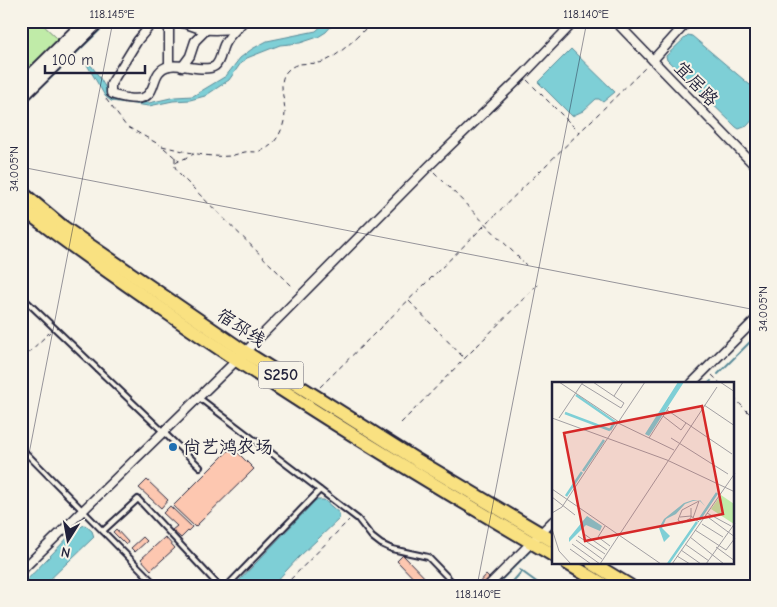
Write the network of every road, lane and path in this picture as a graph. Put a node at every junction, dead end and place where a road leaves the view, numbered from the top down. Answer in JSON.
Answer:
{"nodes":[{"id":1,"x":86,"y":21,"type":"edge"},
{"id":2,"x":99,"y":21,"type":"edge"},
{"id":3,"x":154,"y":21,"type":"edge"},
{"id":4,"x":172,"y":21,"type":"edge"},
{"id":5,"x":244,"y":21,"type":"edge"},
{"id":6,"x":374,"y":21,"type":"edge"},
{"id":7,"x":575,"y":21,"type":"edge"},
{"id":8,"x":616,"y":21,"type":"edge"},
{"id":9,"x":688,"y":21,"type":"edge"},
{"id":10,"x":238,"y":28,"type":"junction"},
{"id":11,"x":206,"y":30,"type":"junction"},
{"id":12,"x":653,"y":60,"type":"junction"},
{"id":13,"x":169,"y":66,"type":"junction"},
{"id":14,"x":182,"y":67,"type":"junction"},
{"id":15,"x":522,"y":75,"type":"junction"},
{"id":16,"x":21,"y":85,"type":"edge"},
{"id":17,"x":111,"y":92,"type":"junction"},
{"id":18,"x":21,"y":98,"type":"edge"},
{"id":19,"x":580,"y":133,"type":"junction"},
{"id":20,"x":162,"y":146,"type":"junction"},
{"id":21,"x":194,"y":154,"type":"junction"},
{"id":22,"x":175,"y":157,"type":"junction"},
{"id":23,"x":179,"y":161,"type":"junction"},
{"id":24,"x":174,"y":163,"type":"junction"},
{"id":25,"x":429,"y":166,"type":"junction"},
{"id":26,"x":756,"y":167,"type":"edge"},
{"id":27,"x":21,"y":192,"type":"edge"},
{"id":28,"x":21,"y":207,"type":"edge"},
{"id":29,"x":486,"y":224,"type":"junction"},
{"id":30,"x":526,"y":265,"type":"dead end"},
{"id":31,"x":540,"y":282,"type":"dead end"},
{"id":32,"x":292,"y":286,"type":"dead end"},
{"id":33,"x":21,"y":296,"type":"edge"},
{"id":34,"x":408,"y":300,"type":"junction"},
{"id":35,"x":756,"y":319,"type":"edge"},
{"id":36,"x":50,"y":332,"type":"dead end"},
{"id":37,"x":240,"y":356,"type":"junction"},
{"id":38,"x":465,"y":359,"type":"junction"},
{"id":39,"x":21,"y":360,"type":"edge"},
{"id":40,"x":706,"y":369,"type":"junction"},
{"id":41,"x":693,"y":382,"type":"edge"},
{"id":42,"x":719,"y":382,"type":"edge"},
{"id":43,"x":312,"y":395,"type":"junction"},
{"id":44,"x":198,"y":397,"type":"junction"},
{"id":45,"x":734,"y":398,"type":"edge"},
{"id":46,"x":756,"y":420,"type":"edge"},
{"id":47,"x":401,"y":423,"type":"dead end"},
{"id":48,"x":163,"y":431,"type":"junction"},
{"id":49,"x":21,"y":448,"type":"edge"},
{"id":50,"x":200,"y":467,"type":"dead end"},
{"id":51,"x":320,"y":490,"type":"junction"},
{"id":52,"x":83,"y":510,"type":"junction"},
{"id":53,"x":353,"y":516,"type":"junction"},
{"id":54,"x":552,"y":523,"type":"edge"},
{"id":55,"x":103,"y":531,"type":"junction"},
{"id":56,"x":537,"y":538,"type":"junction"},
{"id":57,"x":552,"y":541,"type":"edge"},
{"id":58,"x":552,"y":554,"type":"edge"},
{"id":59,"x":570,"y":564,"type":"edge"},
{"id":60,"x":594,"y":564,"type":"edge"},
{"id":61,"x":21,"y":571,"type":"edge"},
{"id":62,"x":157,"y":586,"type":"edge"},
{"id":63,"x":218,"y":586,"type":"edge"},
{"id":64,"x":227,"y":586,"type":"edge"},
{"id":65,"x":284,"y":586,"type":"edge"},
{"id":66,"x":456,"y":586,"type":"edge"},
{"id":67,"x":488,"y":586,"type":"edge"},
{"id":68,"x":606,"y":586,"type":"edge"},
{"id":69,"x":630,"y":586,"type":"edge"}],
"edges":[{"from":1,"to":16,"type":"street"},
{"from":2,"to":18,"type":"street"},
{"from":3,"to":17,"type":"street"},
{"from":4,"to":11,"type":"street"},
{"from":4,"to":13,"type":"street"},
{"from":5,"to":10,"type":"street"},
{"from":6,"to":21,"type":"path"},
{"from":7,"to":15,"type":"street"},
{"from":8,"to":12,"type":"street","name":"宜居路"},
{"from":9,"to":12,"type":"street"},
{"from":10,"to":11,"type":"street"},
{"from":10,"to":14,"type":"street"},
{"from":11,"to":14,"type":"street"},
{"from":12,"to":19,"type":"path"},
{"from":12,"to":26,"type":"street","name":"宜居路"},
{"from":13,"to":14,"type":"street"},
{"from":13,"to":17,"type":"street"},
{"from":15,"to":19,"type":"path"},
{"from":15,"to":25,"type":"street"},
{"from":17,"to":20,"type":"path"},
{"from":19,"to":29,"type":"path"},
{"from":20,"to":21,"type":"path"},
{"from":20,"to":22,"type":"path"},
{"from":21,"to":23,"type":"path"},
{"from":22,"to":23,"type":"path"},
{"from":22,"to":24,"type":"path"},
{"from":23,"to":24,"type":"path"},
{"from":24,"to":32,"type":"path"},
{"from":25,"to":29,"type":"path"},
{"from":25,"to":37,"type":"street"},
{"from":27,"to":37,"type":"main road","name":"宿邳线","number":"S250"},
{"from":28,"to":37,"type":"main road","name":"宿邳线","number":"S250"},
{"from":29,"to":30,"type":"path"},
{"from":29,"to":34,"type":"path"},
{"from":31,"to":38,"type":"path"},
{"from":33,"to":48,"type":"lane"},
{"from":34,"to":38,"type":"path"},
{"from":34,"to":43,"type":"path"},
{"from":35,"to":40,"type":"street"},
{"from":36,"to":39,"type":"path"},
{"from":37,"to":43,"type":"main road","name":"宿邳线","number":"S250"},
{"from":37,"to":44,"type":"street"},
{"from":37,"to":56,"type":"main road","name":"宿邳线","number":"S250"},
{"from":38,"to":47,"type":"path"},
{"from":40,"to":41,"type":"street"},
{"from":40,"to":42,"type":"path"},
{"from":43,"to":56,"type":"main road","name":"宿邳线","number":"S250"},
{"from":44,"to":48,"type":"street"},
{"from":44,"to":51,"type":"lane"},
{"from":45,"to":46,"type":"path"},
{"from":48,"to":50,"type":"lane"},
{"from":48,"to":52,"type":"street"},
{"from":49,"to":52,"type":"lane"},
{"from":51,"to":53,"type":"lane"},
{"from":51,"to":64,"type":"lane"},
{"from":52,"to":55,"type":"lane"},
{"from":52,"to":61,"type":"street"},
{"from":53,"to":65,"type":"path"},
{"from":53,"to":66,"type":"lane"},
{"from":54,"to":56,"type":"street"},
{"from":55,"to":62,"type":"lane"},
{"from":55,"to":63,"type":"lane"},
{"from":56,"to":57,"type":"main road","name":"宿邳线","number":"S250"},
{"from":56,"to":58,"type":"main road","name":"宿邳线","number":"S250"},
{"from":56,"to":67,"type":"street"},
{"from":59,"to":68,"type":"main road"},
{"from":60,"to":69,"type":"main road"}]}
